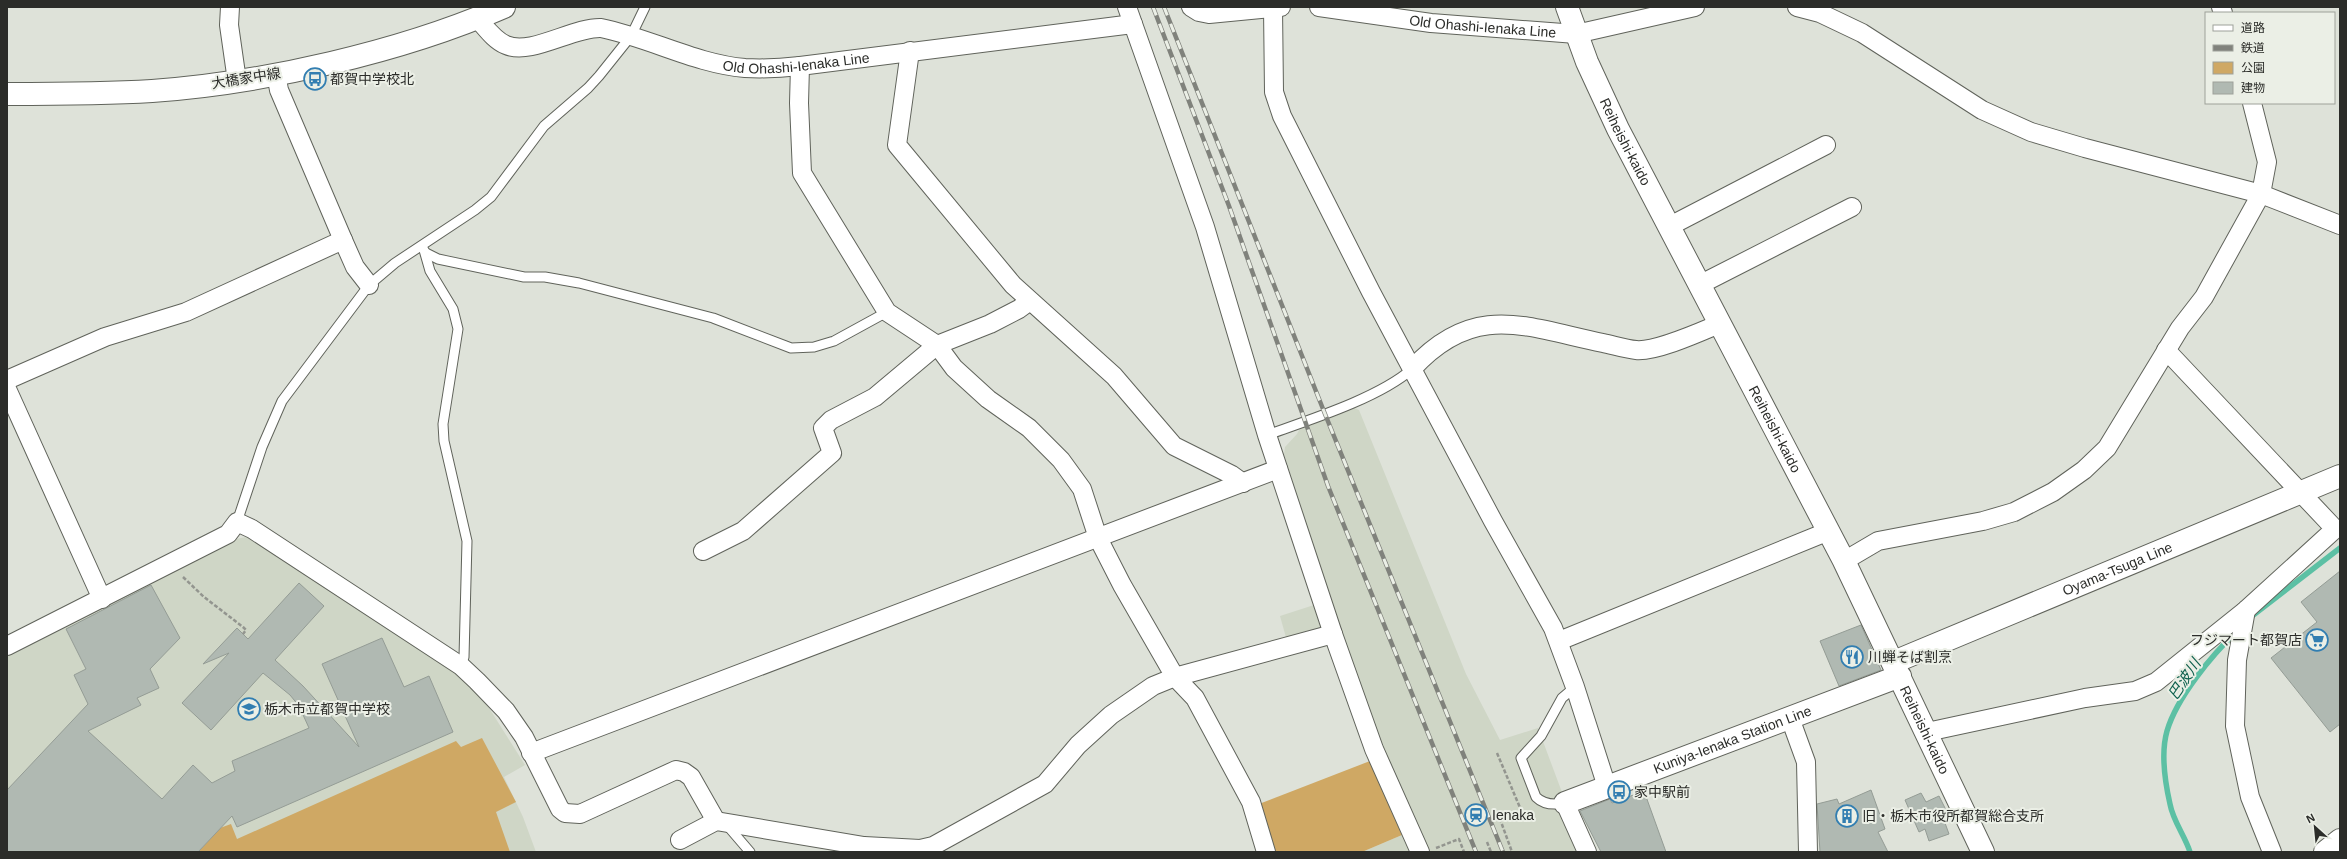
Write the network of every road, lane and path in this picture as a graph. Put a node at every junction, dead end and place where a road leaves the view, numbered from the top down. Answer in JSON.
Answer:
{"nodes":[{"id":1,"x":230,"y":7,"type":"edge"},
{"id":2,"x":504,"y":7,"type":"edge"},
{"id":3,"x":645,"y":7,"type":"edge"},
{"id":4,"x":1127,"y":7,"type":"edge"},
{"id":5,"x":1191,"y":7,"type":"edge"},
{"id":6,"x":1277,"y":7,"type":"edge"},
{"id":7,"x":1319,"y":7,"type":"edge"},
{"id":8,"x":1568,"y":7,"type":"edge"},
{"id":9,"x":1695,"y":7,"type":"edge"},
{"id":10,"x":1797,"y":7,"type":"edge"},
{"id":11,"x":473,"y":12,"type":"edge"},
{"id":12,"x":1134,"y":24,"type":"junction"},
{"id":13,"x":1576,"y":34,"type":"junction"},
{"id":14,"x":631,"y":36,"type":"junction"},
{"id":15,"x":910,"y":51,"type":"junction"},
{"id":16,"x":800,"y":66,"type":"junction"},
{"id":17,"x":276,"y":74,"type":"junction"},
{"id":18,"x":237,"y":81,"type":"junction"},
{"id":19,"x":7,"y":94,"type":"edge"},
{"id":20,"x":2252,"y":104,"type":"edge"},
{"id":21,"x":1826,"y":145,"type":"dead end"},
{"id":22,"x":2260,"y":194,"type":"junction"},
{"id":23,"x":1852,"y":207,"type":"dead end"},
{"id":24,"x":2340,"y":225,"type":"edge"},
{"id":25,"x":1668,"y":227,"type":"junction"},
{"id":26,"x":343,"y":240,"type":"junction"},
{"id":27,"x":424,"y":249,"type":"junction"},
{"id":28,"x":369,"y":285,"type":"junction"},
{"id":29,"x":1699,"y":285,"type":"junction"},
{"id":30,"x":1030,"y":301,"type":"junction"},
{"id":31,"x":887,"y":312,"type":"junction"},
{"id":32,"x":1719,"y":324,"type":"junction"},
{"id":33,"x":937,"y":345,"type":"junction"},
{"id":34,"x":2166,"y":350,"type":"junction"},
{"id":35,"x":1412,"y":369,"type":"junction"},
{"id":36,"x":7,"y":380,"type":"edge"},
{"id":37,"x":7,"y":389,"type":"edge"},
{"id":38,"x":1267,"y":435,"type":"junction"},
{"id":39,"x":1278,"y":469,"type":"junction"},
{"id":40,"x":2340,"y":476,"type":"edge"},
{"id":41,"x":1243,"y":483,"type":"junction"},
{"id":42,"x":2301,"y":491,"type":"junction"},
{"id":43,"x":237,"y":522,"type":"junction"},
{"id":44,"x":1829,"y":531,"type":"junction"},
{"id":45,"x":1098,"y":538,"type":"junction"},
{"id":46,"x":703,"y":551,"type":"dead end"},
{"id":47,"x":1844,"y":561,"type":"junction"},
{"id":48,"x":180,"y":574,"type":"dead end"},
{"id":49,"x":102,"y":599,"type":"junction"},
{"id":50,"x":2246,"y":610,"type":"junction"},
{"id":51,"x":243,"y":634,"type":"dead end"},
{"id":52,"x":1333,"y":634,"type":"junction"},
{"id":53,"x":1558,"y":641,"type":"junction"},
{"id":54,"x":7,"y":646,"type":"edge"},
{"id":55,"x":461,"y":666,"type":"junction"},
{"id":56,"x":1897,"y":669,"type":"junction"},
{"id":57,"x":1175,"y":676,"type":"junction"},
{"id":58,"x":1575,"y":687,"type":"junction"},
{"id":59,"x":1790,"y":718,"type":"junction"},
{"id":60,"x":1927,"y":732,"type":"junction"},
{"id":61,"x":531,"y":752,"type":"junction"},
{"id":62,"x":1496,"y":753,"type":"dead end"},
{"id":63,"x":1606,"y":787,"type":"junction"},
{"id":64,"x":1565,"y":803,"type":"junction"},
{"id":65,"x":721,"y":822,"type":"junction"},
{"id":66,"x":680,"y":840,"type":"dead end"},
{"id":67,"x":2340,"y":840,"type":"edge"},
{"id":68,"x":1487,"y":842,"type":"dead end"},
{"id":69,"x":1427,"y":850,"type":"edge"},
{"id":70,"x":750,"y":852,"type":"edge"},
{"id":71,"x":1266,"y":852,"type":"edge"},
{"id":72,"x":1464,"y":852,"type":"edge"},
{"id":73,"x":1491,"y":852,"type":"edge"},
{"id":74,"x":1512,"y":852,"type":"edge"},
{"id":75,"x":1587,"y":852,"type":"edge"},
{"id":76,"x":1808,"y":852,"type":"edge"},
{"id":77,"x":1983,"y":852,"type":"edge"},
{"id":78,"x":2272,"y":852,"type":"edge"},
{"id":79,"x":2325,"y":852,"type":"edge"}],
"edges":[{"from":1,"to":18,"type":"street"},
{"from":2,"to":11,"type":"main road","name":"大橋家中線"},
{"from":3,"to":14,"type":"lane"},
{"from":4,"to":12,"type":"street"},
{"from":5,"to":6,"type":"street"},
{"from":6,"to":35,"type":"street"},
{"from":7,"to":13,"type":"street","name":"Old Ohashi-Ienaka Line"},
{"from":8,"to":13,"type":"main road","name":"Reiheishi-kaido"},
{"from":9,"to":13,"type":"street","name":"Old Ohashi-Ienaka Line"},
{"from":10,"to":22,"type":"street"},
{"from":11,"to":14,"type":"street","name":"Old Ohashi-Ienaka Line"},
{"from":11,"to":17,"type":"main road","name":"大橋家中線"},
{"from":12,"to":15,"type":"street","name":"Old Ohashi-Ienaka Line"},
{"from":12,"to":38,"type":"street"},
{"from":13,"to":25,"type":"main road","name":"Reiheishi-kaido"},
{"from":14,"to":16,"type":"street","name":"Old Ohashi-Ienaka Line"},
{"from":14,"to":27,"type":"lane"},
{"from":15,"to":16,"type":"street","name":"Old Ohashi-Ienaka Line"},
{"from":15,"to":30,"type":"street"},
{"from":16,"to":31,"type":"street"},
{"from":17,"to":18,"type":"main road","name":"大橋家中線"},
{"from":17,"to":26,"type":"street"},
{"from":18,"to":19,"type":"main road","name":"大橋家中線"},
{"from":20,"to":22,"type":"street"},
{"from":21,"to":25,"type":"street"},
{"from":22,"to":24,"type":"street"},
{"from":22,"to":34,"type":"street"},
{"from":23,"to":29,"type":"street"},
{"from":25,"to":29,"type":"main road","name":"Reiheishi-kaido"},
{"from":26,"to":28,"type":"street"},
{"from":26,"to":36,"type":"street"},
{"from":27,"to":28,"type":"lane"},
{"from":27,"to":31,"type":"lane"},
{"from":27,"to":55,"type":"lane"},
{"from":28,"to":43,"type":"lane"},
{"from":29,"to":32,"type":"main road","name":"Reiheishi-kaido"},
{"from":30,"to":33,"type":"street"},
{"from":30,"to":41,"type":"street"},
{"from":31,"to":33,"type":"street"},
{"from":32,"to":35,"type":"street"},
{"from":32,"to":44,"type":"main road","name":"Reiheishi-kaido"},
{"from":33,"to":45,"type":"street"},
{"from":33,"to":46,"type":"street"},
{"from":34,"to":42,"type":"street"},
{"from":34,"to":47,"type":"street"},
{"from":35,"to":38,"type":"lane"},
{"from":35,"to":53,"type":"street"},
{"from":37,"to":49,"type":"street"},
{"from":38,"to":39,"type":"street"},
{"from":39,"to":41,"type":"street"},
{"from":39,"to":52,"type":"street"},
{"from":40,"to":42,"type":"main road","name":"Oyama-Tsuga Line"},
{"from":41,"to":45,"type":"street"},
{"from":42,"to":50,"type":"street"},
{"from":42,"to":56,"type":"main road","name":"Oyama-Tsuga Line"},
{"from":43,"to":49,"type":"street"},
{"from":43,"to":55,"type":"street"},
{"from":44,"to":47,"type":"main road","name":"Reiheishi-kaido"},
{"from":44,"to":53,"type":"street"},
{"from":45,"to":57,"type":"street"},
{"from":45,"to":61,"type":"street"},
{"from":47,"to":56,"type":"main road","name":"Reiheishi-kaido"},
{"from":48,"to":51,"type":"path"},
{"from":49,"to":54,"type":"street"},
{"from":50,"to":60,"type":"street"},
{"from":50,"to":78,"type":"street"},
{"from":52,"to":57,"type":"street"},
{"from":52,"to":69,"type":"street"},
{"from":53,"to":58,"type":"street"},
{"from":55,"to":61,"type":"street"},
{"from":56,"to":59,"type":"main road","name":"Kuniya-Ienaka Station Line"},
{"from":56,"to":60,"type":"main road","name":"Reiheishi-kaido"},
{"from":57,"to":65,"type":"street"},
{"from":57,"to":71,"type":"street"},
{"from":58,"to":63,"type":"street"},
{"from":58,"to":64,"type":"lane"},
{"from":59,"to":63,"type":"main road","name":"Kuniya-Ienaka Station Line"},
{"from":59,"to":76,"type":"street"},
{"from":60,"to":77,"type":"main road","name":"Reiheishi-kaido"},
{"from":61,"to":65,"type":"street"},
{"from":62,"to":74,"type":"path"},
{"from":63,"to":64,"type":"main road","name":"Kuniya-Ienaka Station Line"},
{"from":64,"to":75,"type":"street"},
{"from":65,"to":66,"type":"street"},
{"from":65,"to":70,"type":"lane"},
{"from":67,"to":79,"type":"main road"},
{"from":68,"to":73,"type":"path"},
{"from":69,"to":72,"type":"path"}]}
